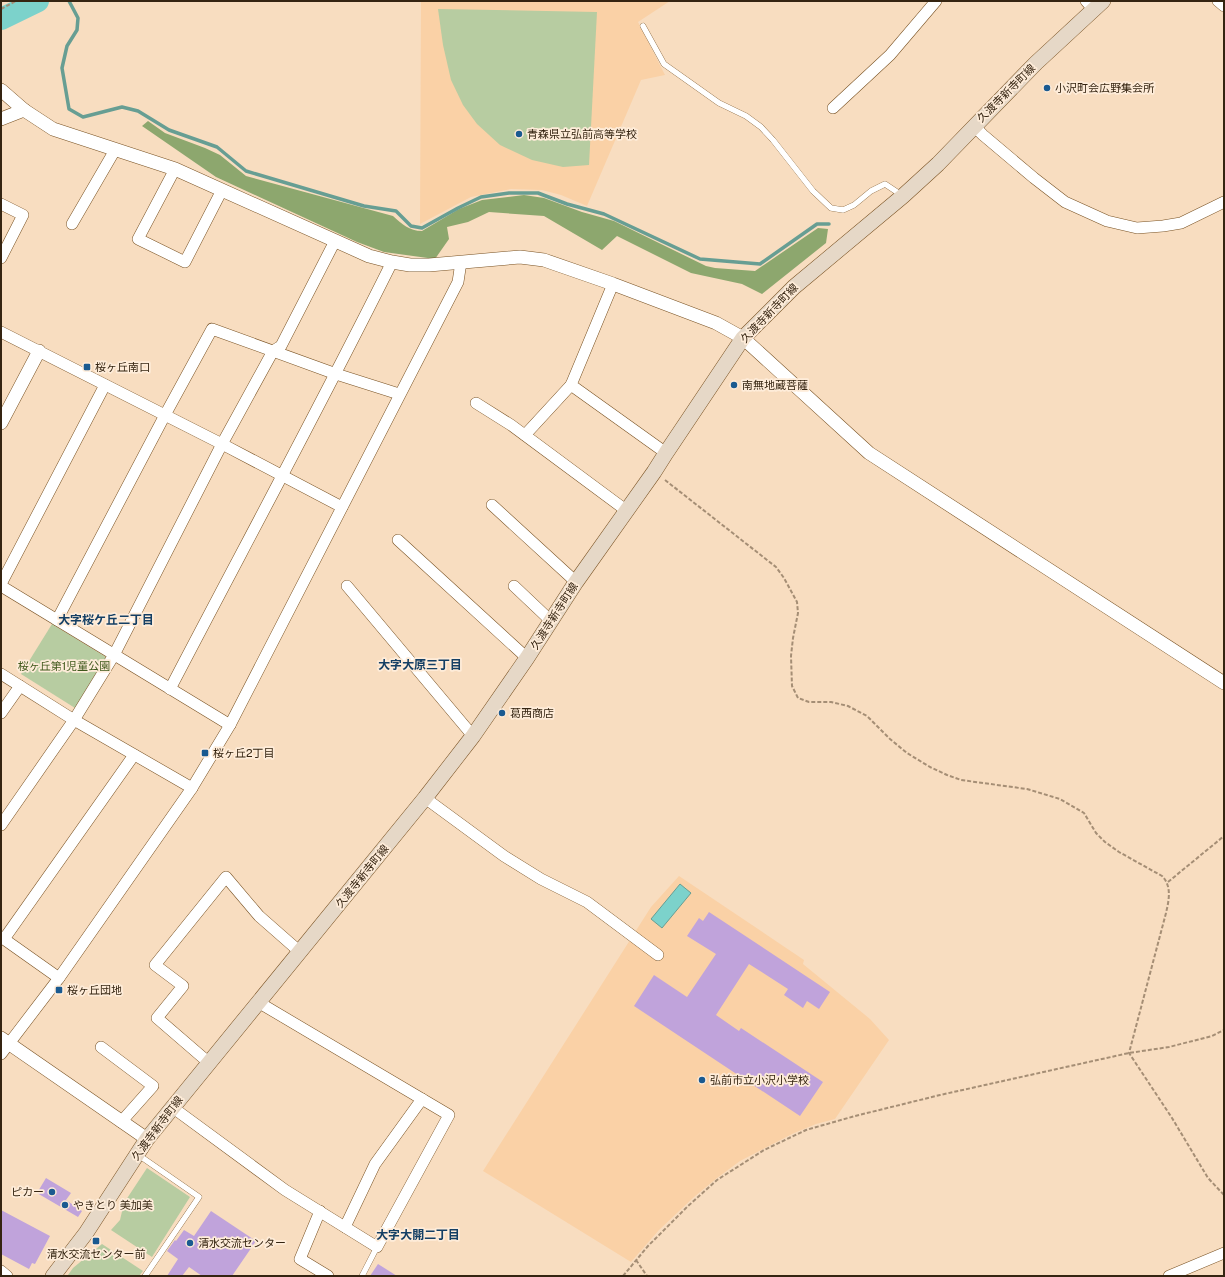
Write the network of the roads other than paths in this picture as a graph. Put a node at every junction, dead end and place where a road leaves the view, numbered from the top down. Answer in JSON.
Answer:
{"nodes":[{"id":1,"x":936,"y":1,"type":"edge"},
{"id":2,"x":1218,"y":1,"type":"edge"},
{"id":3,"x":1094,"y":4,"type":"edge"},
{"id":4,"x":1224,"y":6,"type":"edge"},
{"id":5,"x":643,"y":26,"type":"dead end"},
{"id":6,"x":1,"y":90,"type":"edge"},
{"id":7,"x":832,"y":108,"type":"dead end"},
{"id":8,"x":24,"y":110,"type":"junction"},
{"id":9,"x":1,"y":119,"type":"edge"},
{"id":10,"x":974,"y":126,"type":"junction"},
{"id":11,"x":115,"y":150,"type":"junction"},
{"id":12,"x":175,"y":169,"type":"junction"},
{"id":13,"x":222,"y":190,"type":"junction"},
{"id":14,"x":903,"y":196,"type":"junction"},
{"id":15,"x":1224,"y":202,"type":"edge"},
{"id":16,"x":1,"y":204,"type":"edge"},
{"id":17,"x":72,"y":224,"type":"dead end"},
{"id":18,"x":335,"y":241,"type":"junction"},
{"id":19,"x":1,"y":258,"type":"edge"},
{"id":20,"x":392,"y":262,"type":"junction"},
{"id":21,"x":461,"y":262,"type":"junction"},
{"id":22,"x":613,"y":284,"type":"junction"},
{"id":23,"x":1,"y":332,"type":"edge"},
{"id":24,"x":744,"y":338,"type":"junction"},
{"id":25,"x":39,"y":351,"type":"junction"},
{"id":26,"x":273,"y":351,"type":"junction"},
{"id":27,"x":336,"y":374,"type":"junction"},
{"id":28,"x":106,"y":385,"type":"junction"},
{"id":29,"x":571,"y":385,"type":"junction"},
{"id":30,"x":399,"y":394,"type":"junction"},
{"id":31,"x":476,"y":403,"type":"dead end"},
{"id":32,"x":165,"y":415,"type":"junction"},
{"id":33,"x":1,"y":423,"type":"edge"},
{"id":34,"x":525,"y":435,"type":"junction"},
{"id":35,"x":222,"y":444,"type":"junction"},
{"id":36,"x":666,"y":453,"type":"junction"},
{"id":37,"x":282,"y":476,"type":"junction"},
{"id":38,"x":492,"y":505,"type":"dead end"},
{"id":39,"x":342,"y":507,"type":"junction"},
{"id":40,"x":627,"y":510,"type":"junction"},
{"id":41,"x":398,"y":540,"type":"dead end"},
{"id":42,"x":576,"y":582,"type":"junction"},
{"id":43,"x":1,"y":585,"type":"edge"},
{"id":44,"x":347,"y":586,"type":"dead end"},
{"id":45,"x":514,"y":586,"type":"dead end"},
{"id":46,"x":57,"y":620,"type":"junction"},
{"id":47,"x":551,"y":621,"type":"junction"},
{"id":48,"x":114,"y":655,"type":"junction"},
{"id":49,"x":527,"y":658,"type":"junction"},
{"id":50,"x":1,"y":674,"type":"edge"},
{"id":51,"x":1224,"y":683,"type":"edge"},
{"id":52,"x":20,"y":686,"type":"junction"},
{"id":53,"x":170,"y":689,"type":"junction"},
{"id":54,"x":1,"y":713,"type":"edge"},
{"id":55,"x":74,"y":720,"type":"junction"},
{"id":56,"x":230,"y":725,"type":"junction"},
{"id":57,"x":473,"y":736,"type":"junction"},
{"id":58,"x":134,"y":755,"type":"junction"},
{"id":59,"x":192,"y":788,"type":"junction"},
{"id":60,"x":425,"y":798,"type":"junction"},
{"id":61,"x":1,"y":825,"type":"edge"},
{"id":62,"x":2,"y":938,"type":"edge"},
{"id":63,"x":300,"y":952,"type":"junction"},
{"id":64,"x":658,"y":955,"type":"dead end"},
{"id":65,"x":59,"y":978,"type":"junction"},
{"id":66,"x":258,"y":1002,"type":"junction"},
{"id":67,"x":4,"y":1046,"type":"edge"},
{"id":68,"x":101,"y":1047,"type":"dead end"},
{"id":69,"x":208,"y":1062,"type":"junction"},
{"id":70,"x":422,"y":1099,"type":"junction"},
{"id":71,"x":172,"y":1107,"type":"junction"},
{"id":72,"x":121,"y":1122,"type":"junction"},
{"id":73,"x":146,"y":1139,"type":"junction"},
{"id":74,"x":137,"y":1154,"type":"junction"},
{"id":75,"x":320,"y":1211,"type":"junction"},
{"id":76,"x":345,"y":1227,"type":"junction"},
{"id":77,"x":377,"y":1247,"type":"junction"},
{"id":78,"x":1224,"y":1252,"type":"edge"},
{"id":79,"x":1,"y":1271,"type":"edge"},
{"id":80,"x":7,"y":1276,"type":"edge"},
{"id":81,"x":53,"y":1276,"type":"edge"},
{"id":82,"x":145,"y":1276,"type":"edge"},
{"id":83,"x":328,"y":1276,"type":"edge"},
{"id":84,"x":362,"y":1276,"type":"edge"},
{"id":85,"x":1169,"y":1276,"type":"edge"}],
"edges":[{"from":1,"to":7,"type":"street"},
{"from":2,"to":4,"type":"street"},
{"from":3,"to":10,"type":"main road","name":"久渡寺新寺町線"},
{"from":5,"to":14,"type":"lane"},
{"from":6,"to":8,"type":"street"},
{"from":8,"to":9,"type":"street"},
{"from":8,"to":11,"type":"street"},
{"from":10,"to":14,"type":"main road","name":"久渡寺新寺町線"},
{"from":10,"to":15,"type":"street"},
{"from":11,"to":12,"type":"street"},
{"from":11,"to":17,"type":"street"},
{"from":12,"to":13,"type":"street"},
{"from":12,"to":13,"type":"street"},
{"from":13,"to":18,"type":"street"},
{"from":14,"to":24,"type":"main road","name":"久渡寺新寺町線"},
{"from":16,"to":19,"type":"street"},
{"from":18,"to":20,"type":"street"},
{"from":18,"to":26,"type":"street"},
{"from":20,"to":21,"type":"street"},
{"from":20,"to":27,"type":"street"},
{"from":21,"to":22,"type":"street"},
{"from":21,"to":30,"type":"street"},
{"from":22,"to":24,"type":"street"},
{"from":22,"to":29,"type":"street"},
{"from":23,"to":25,"type":"street"},
{"from":24,"to":36,"type":"main road","name":"久渡寺新寺町線"},
{"from":24,"to":51,"type":"street"},
{"from":25,"to":28,"type":"street"},
{"from":25,"to":33,"type":"street"},
{"from":26,"to":27,"type":"street"},
{"from":26,"to":32,"type":"street"},
{"from":26,"to":35,"type":"street"},
{"from":27,"to":30,"type":"street"},
{"from":27,"to":37,"type":"street"},
{"from":28,"to":32,"type":"street"},
{"from":28,"to":43,"type":"street"},
{"from":29,"to":34,"type":"street"},
{"from":29,"to":36,"type":"street"},
{"from":30,"to":39,"type":"street"},
{"from":31,"to":34,"type":"street"},
{"from":32,"to":35,"type":"street"},
{"from":32,"to":46,"type":"street"},
{"from":34,"to":40,"type":"street"},
{"from":35,"to":37,"type":"street"},
{"from":35,"to":48,"type":"street"},
{"from":36,"to":40,"type":"main road","name":"久渡寺新寺町線"},
{"from":37,"to":39,"type":"street"},
{"from":37,"to":53,"type":"street"},
{"from":38,"to":42,"type":"street"},
{"from":39,"to":56,"type":"street"},
{"from":40,"to":42,"type":"main road","name":"久渡寺新寺町線"},
{"from":41,"to":49,"type":"street"},
{"from":42,"to":47,"type":"main road","name":"久渡寺新寺町線"},
{"from":43,"to":46,"type":"street"},
{"from":44,"to":57,"type":"street"},
{"from":45,"to":47,"type":"street"},
{"from":46,"to":48,"type":"street"},
{"from":47,"to":49,"type":"main road","name":"久渡寺新寺町線"},
{"from":48,"to":53,"type":"street"},
{"from":48,"to":55,"type":"street"},
{"from":49,"to":57,"type":"main road","name":"久渡寺新寺町線"},
{"from":50,"to":52,"type":"street"},
{"from":52,"to":54,"type":"street"},
{"from":52,"to":55,"type":"street"},
{"from":53,"to":56,"type":"street"},
{"from":55,"to":58,"type":"street"},
{"from":55,"to":61,"type":"street"},
{"from":56,"to":59,"type":"street"},
{"from":57,"to":60,"type":"main road","name":"久渡寺新寺町線"},
{"from":58,"to":59,"type":"street"},
{"from":58,"to":62,"type":"street"},
{"from":59,"to":65,"type":"street"},
{"from":60,"to":63,"type":"main road","name":"久渡寺新寺町線"},
{"from":60,"to":64,"type":"street"},
{"from":62,"to":65,"type":"street"},
{"from":63,"to":66,"type":"main road","name":"久渡寺新寺町線"},
{"from":63,"to":69,"type":"street"},
{"from":65,"to":67,"type":"street"},
{"from":66,"to":69,"type":"main road","name":"久渡寺新寺町線"},
{"from":66,"to":70,"type":"street"},
{"from":67,"to":72,"type":"street"},
{"from":68,"to":72,"type":"street"},
{"from":69,"to":71,"type":"main road","name":"久渡寺新寺町線"},
{"from":70,"to":76,"type":"street"},
{"from":70,"to":77,"type":"street"},
{"from":71,"to":73,"type":"main road","name":"久渡寺新寺町線"},
{"from":71,"to":75,"type":"street"},
{"from":72,"to":73,"type":"street"},
{"from":73,"to":74,"type":"main road","name":"久渡寺新寺町線"},
{"from":74,"to":81,"type":"main road","name":"久渡寺新寺町線"},
{"from":74,"to":82,"type":"lane"},
{"from":75,"to":76,"type":"street"},
{"from":75,"to":83,"type":"street"},
{"from":76,"to":77,"type":"street"},
{"from":77,"to":84,"type":"lane"},
{"from":78,"to":85,"type":"street"},
{"from":79,"to":80,"type":"street"}]}
